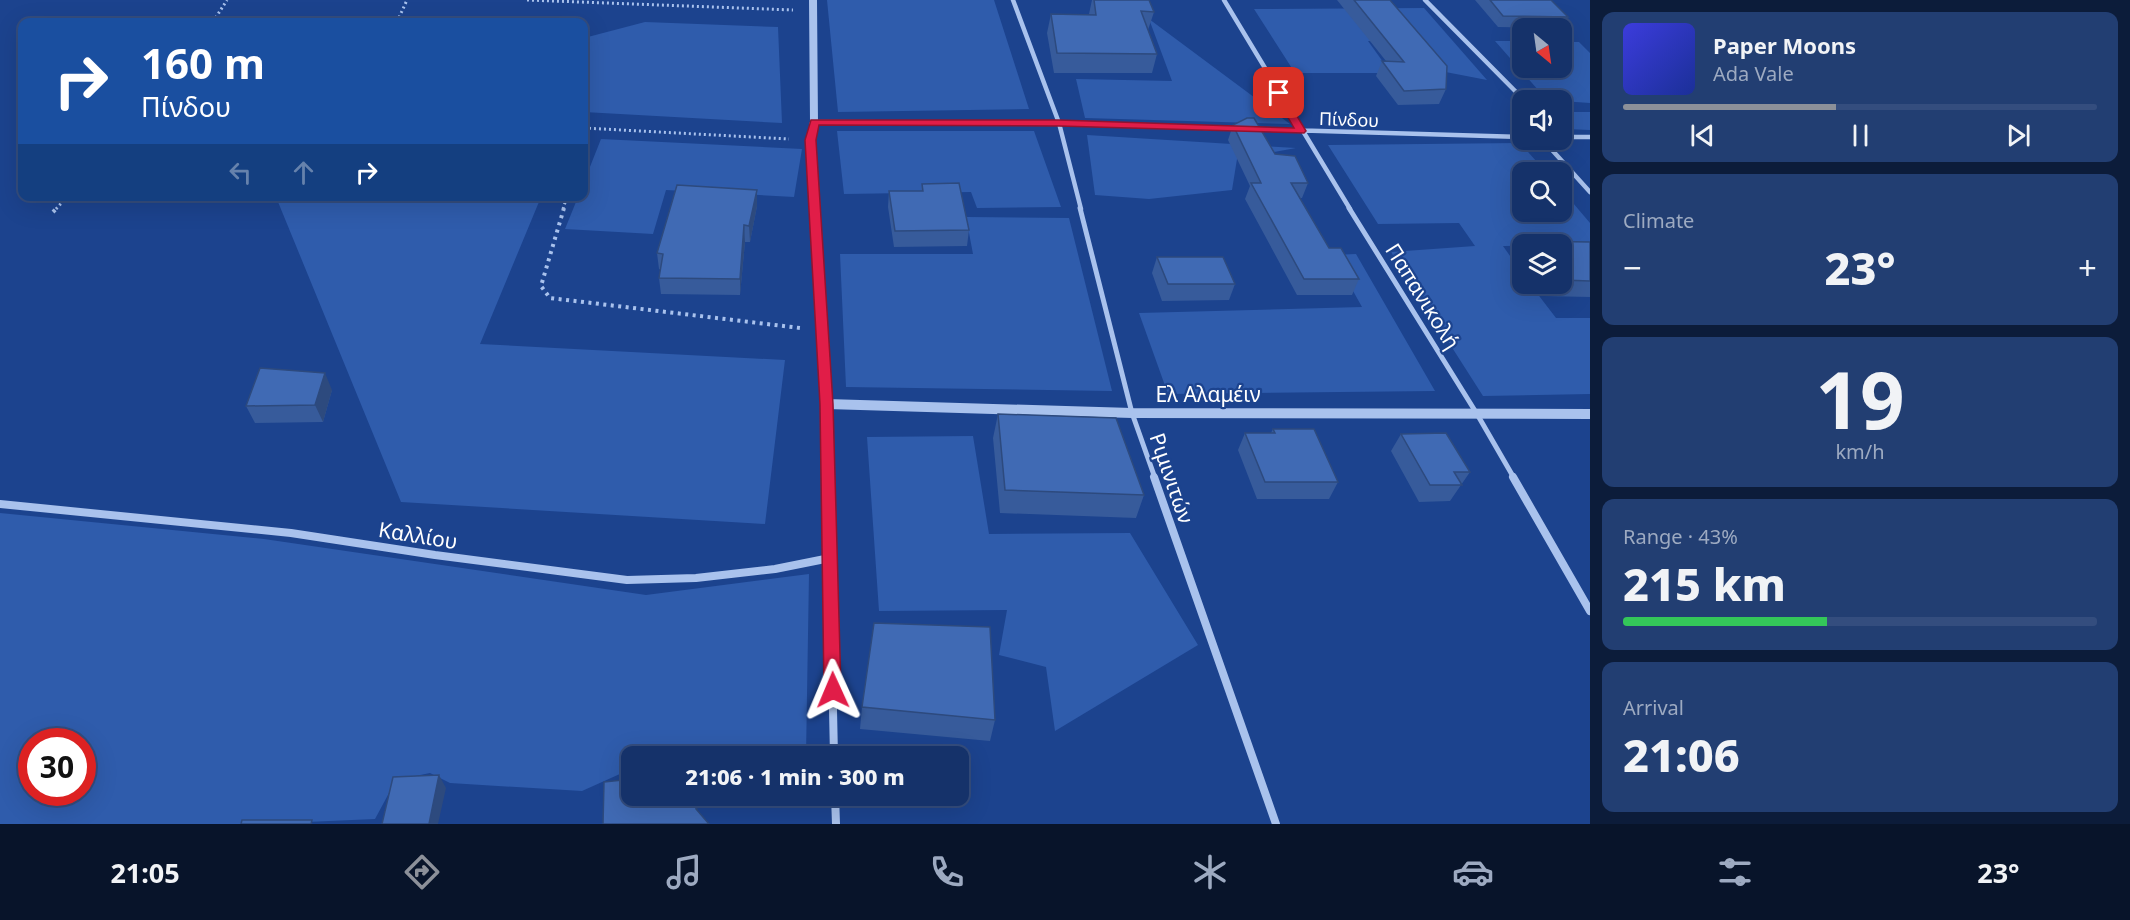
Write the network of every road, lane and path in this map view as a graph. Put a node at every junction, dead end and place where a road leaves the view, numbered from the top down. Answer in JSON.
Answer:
{"nodes":[{"id":1,"x":227,"y":0,"type":"edge"},
{"id":2,"x":407,"y":0,"type":"edge"},
{"id":3,"x":527,"y":0,"type":"edge"},
{"id":4,"x":813,"y":0,"type":"edge"},
{"id":5,"x":1012,"y":0,"type":"edge"},
{"id":6,"x":1224,"y":0,"type":"edge"},
{"id":7,"x":1425,"y":0,"type":"edge"},
{"id":8,"x":813,"y":11,"type":"junction"},
{"id":9,"x":216,"y":18,"type":"edge"},
{"id":10,"x":399,"y":18,"type":"edge"},
{"id":11,"x":1514,"y":90,"type":"edge"},
{"id":12,"x":814,"y":122,"type":"junction"},
{"id":13,"x":1059,"y":123,"type":"junction"},
{"id":14,"x":588,"y":128,"type":"edge"},
{"id":15,"x":1301,"y":131,"type":"junction"},
{"id":16,"x":1512,"y":137,"type":"edge"},
{"id":17,"x":1572,"y":137,"type":"edge"},
{"id":18,"x":1590,"y":137,"type":"edge"},
{"id":19,"x":810,"y":140,"type":"junction"},
{"id":20,"x":1552,"y":150,"type":"edge"},
{"id":21,"x":1590,"y":192,"type":"edge"},
{"id":22,"x":63,"y":201,"type":"edge"},
{"id":23,"x":566,"y":201,"type":"edge"},
{"id":24,"x":53,"y":212,"type":"dead end"},
{"id":25,"x":822,"y":331,"type":"junction"},
{"id":26,"x":827,"y":404,"type":"junction"},
{"id":27,"x":1132,"y":413,"type":"junction"},
{"id":28,"x":1478,"y":414,"type":"junction"},
{"id":29,"x":1590,"y":414,"type":"edge"},
{"id":30,"x":0,"y":504,"type":"edge"},
{"id":31,"x":830,"y":558,"type":"junction"},
{"id":32,"x":1590,"y":611,"type":"edge"},
{"id":33,"x":834,"y":746,"type":"edge"},
{"id":34,"x":835,"y":806,"type":"edge"},
{"id":35,"x":836,"y":824,"type":"edge"},
{"id":36,"x":1276,"y":824,"type":"edge"}],
"edges":[{"from":1,"to":9,"type":"path"},
{"from":2,"to":10,"type":"path"},
{"from":3,"to":8,"type":"path"},
{"from":4,"to":8,"type":"street"},
{"from":5,"to":13,"type":"street","name":"Ριμινιτών"},
{"from":6,"to":15,"type":"street","name":"Παπανικολή"},
{"from":7,"to":11,"type":"street"},
{"from":8,"to":12,"type":"street"},
{"from":12,"to":13,"type":"street","name":"Πίνδου"},
{"from":12,"to":19,"type":"street"},
{"from":13,"to":15,"type":"street","name":"Πίνδου"},
{"from":13,"to":27,"type":"street","name":"Ριμινιτών"},
{"from":14,"to":19,"type":"path"},
{"from":15,"to":16,"type":"street","name":"Πίνδου"},
{"from":15,"to":28,"type":"street","name":"Παπανικολή"},
{"from":17,"to":18,"type":"street"},
{"from":19,"to":25,"type":"street"},
{"from":20,"to":21,"type":"street"},
{"from":22,"to":24,"type":"path"},
{"from":23,"to":25,"type":"path"},
{"from":25,"to":26,"type":"street"},
{"from":26,"to":27,"type":"street","name":"Ελ Αλαμέιν"},
{"from":26,"to":31,"type":"street"},
{"from":27,"to":28,"type":"street","name":"Ελ Αλαμέιν"},
{"from":27,"to":36,"type":"street","name":"Ριμινιτών"},
{"from":28,"to":29,"type":"street","name":"Ελ Αλαμέιν"},
{"from":28,"to":32,"type":"street","name":"Παπανικολή"},
{"from":30,"to":31,"type":"street","name":"Καλλίου"},
{"from":31,"to":33,"type":"street"},
{"from":34,"to":35,"type":"street"}]}
